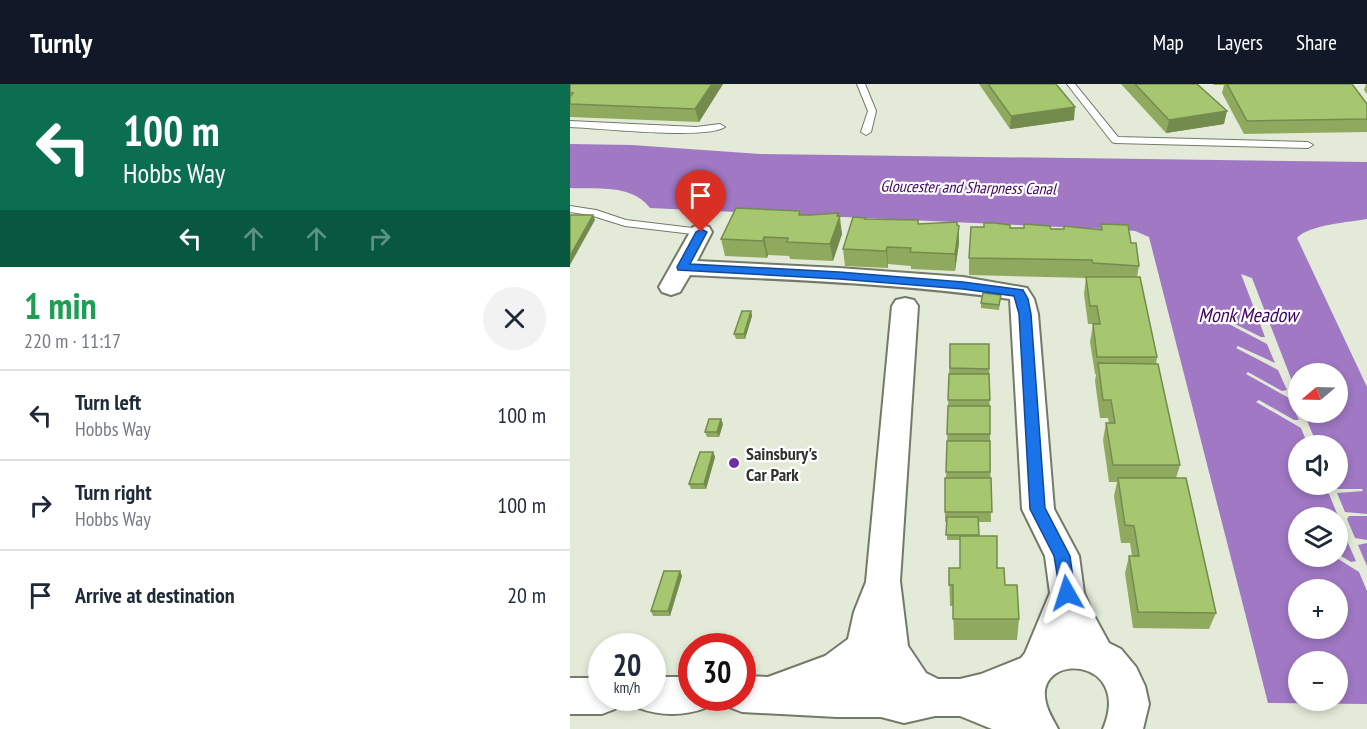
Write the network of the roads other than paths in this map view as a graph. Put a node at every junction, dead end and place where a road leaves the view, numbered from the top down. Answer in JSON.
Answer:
{"nodes":[{"id":1,"x":861,"y":84,"type":"edge"},
{"id":2,"x":1071,"y":84,"type":"edge"},
{"id":3,"x":570,"y":124,"type":"edge"},
{"id":4,"x":720,"y":127,"type":"dead end"},
{"id":5,"x":866,"y":132,"type":"dead end"},
{"id":6,"x":1308,"y":145,"type":"dead end"},
{"id":7,"x":570,"y":209,"type":"edge"},
{"id":8,"x":701,"y":232,"type":"joint"},
{"id":9,"x":905,"y":306,"type":"dead end"},
{"id":10,"x":883,"y":581,"type":"junction"},
{"id":11,"x":1067,"y":593,"type":"junction"},
{"id":12,"x":865,"y":647,"type":"junction"},
{"id":13,"x":1096,"y":655,"type":"junction"},
{"id":14,"x":1037,"y":665,"type":"junction"},
{"id":15,"x":756,"y":693,"type":"edge"},
{"id":16,"x":756,"y":694,"type":"edge"},
{"id":17,"x":570,"y":696,"type":"edge"},
{"id":18,"x":588,"y":696,"type":"edge"},
{"id":19,"x":887,"y":698,"type":"junction"},
{"id":20,"x":948,"y":698,"type":"junction"},
{"id":21,"x":1037,"y":728,"type":"edge"},
{"id":22,"x":1123,"y":729,"type":"edge"}],
"edges":[{"from":1,"to":5,"type":"lane"},
{"from":2,"to":6,"type":"lane"},
{"from":3,"to":4,"type":"lane"},
{"from":7,"to":8,"type":"lane"},
{"from":8,"to":11,"type":"street"},
{"from":9,"to":10,"type":"street"},
{"from":10,"to":12,"type":"street"},
{"from":10,"to":20,"type":"street"},
{"from":11,"to":13,"type":"street"},
{"from":11,"to":14,"type":"street"},
{"from":12,"to":15,"type":"street"},
{"from":12,"to":19,"type":"street"},
{"from":13,"to":14,"type":"street"},
{"from":13,"to":22,"type":"street"},
{"from":14,"to":20,"type":"street"},
{"from":14,"to":21,"type":"street"},
{"from":16,"to":19,"type":"street"},
{"from":17,"to":18,"type":"street"},
{"from":19,"to":20,"type":"street"},
{"from":20,"to":21,"type":"street"}]}
